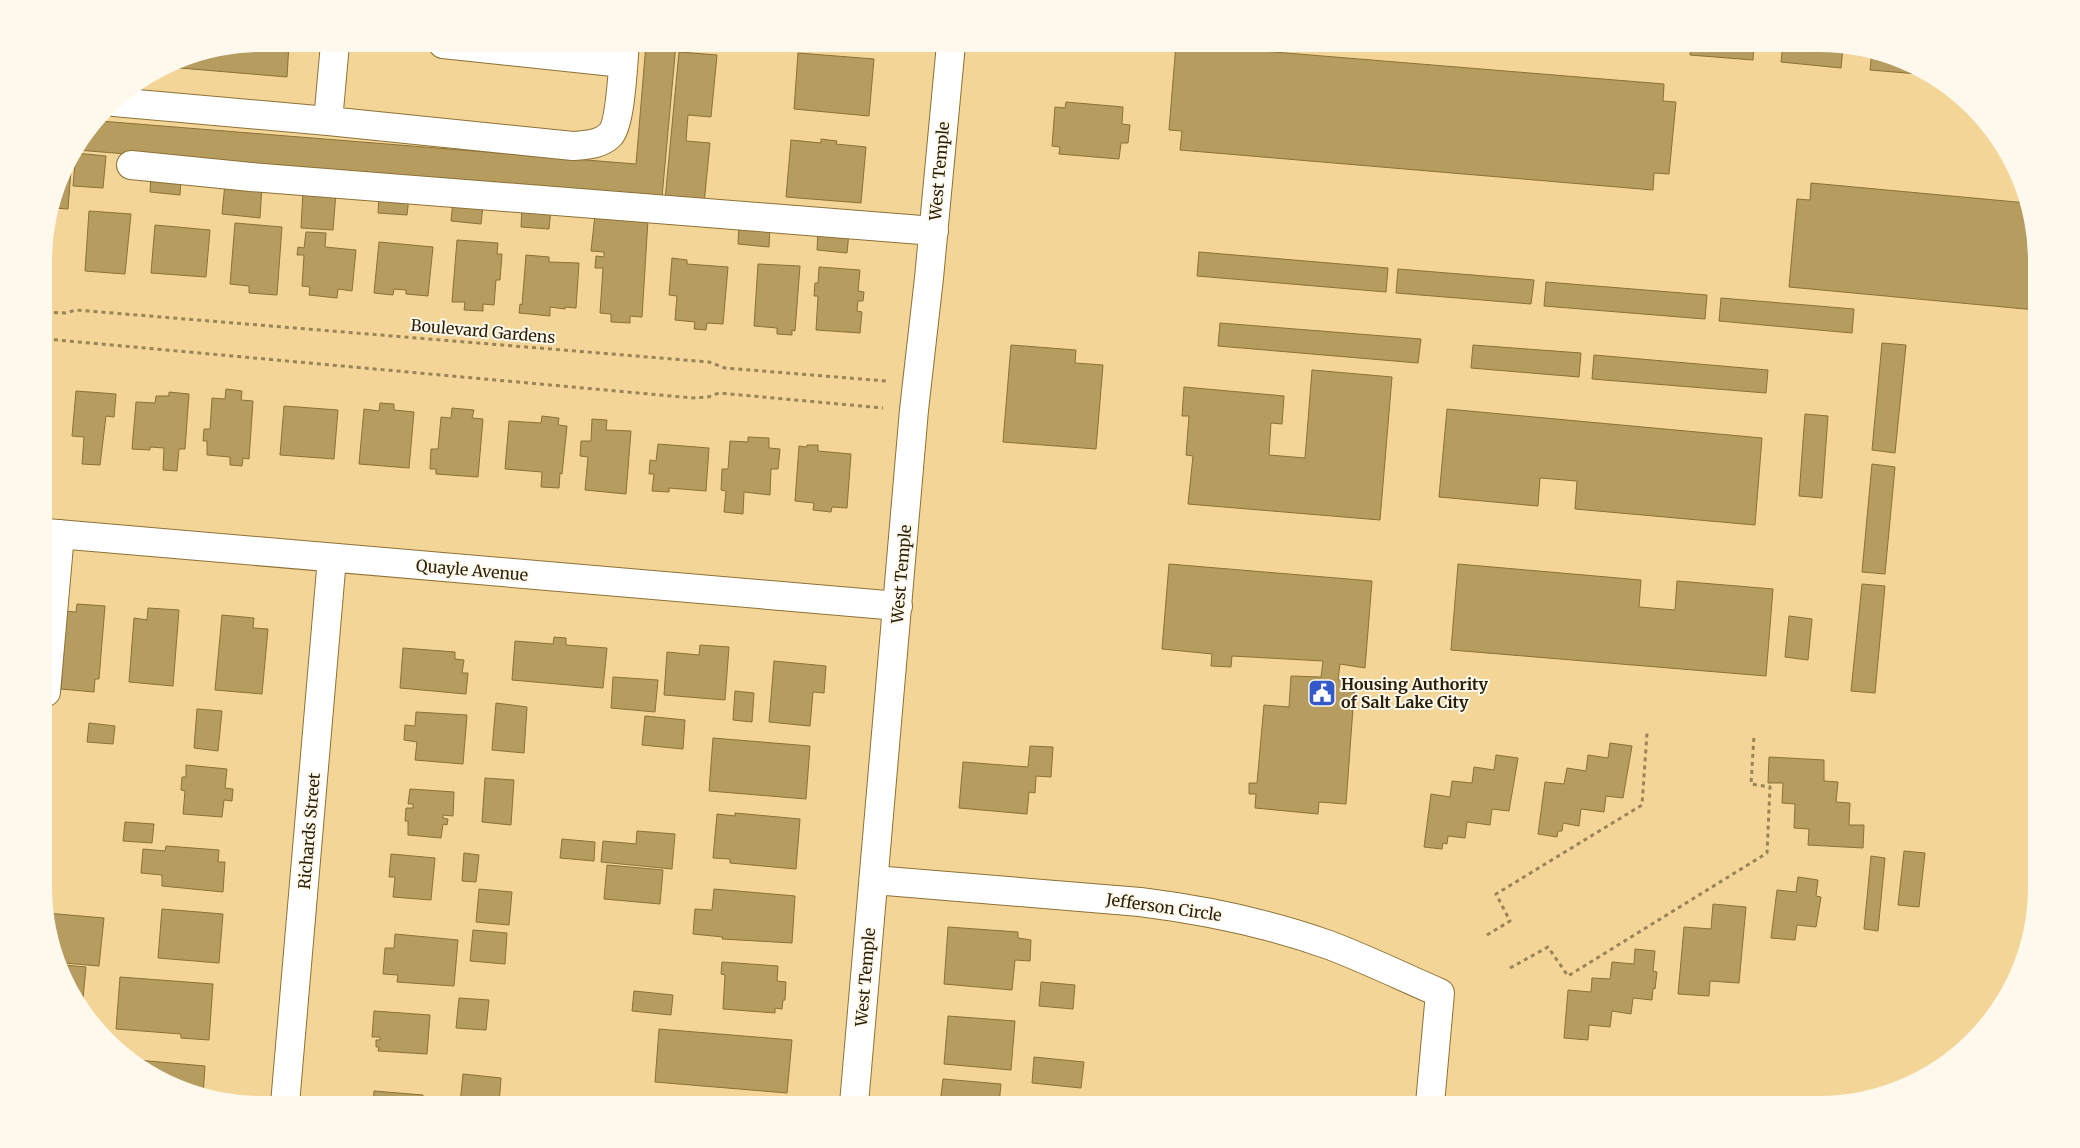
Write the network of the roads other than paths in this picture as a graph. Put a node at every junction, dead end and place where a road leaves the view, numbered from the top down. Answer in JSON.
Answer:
{"nodes":[{"id":1,"x":334,"y":52,"type":"edge"},
{"id":2,"x":604,"y":52,"type":"edge"},
{"id":3,"x":950,"y":52,"type":"edge"},
{"id":4,"x":624,"y":53,"type":"edge"},
{"id":5,"x":125,"y":103,"type":"edge"},
{"id":6,"x":328,"y":121,"type":"junction"},
{"id":7,"x":131,"y":165,"type":"dead end"},
{"id":8,"x":934,"y":232,"type":"junction"},
{"id":9,"x":53,"y":533,"type":"edge"},
{"id":10,"x":52,"y":556,"type":"edge"},
{"id":11,"x":332,"y":558,"type":"junction"},
{"id":12,"x":898,"y":606,"type":"junction"},
{"id":13,"x":874,"y":880,"type":"junction"},
{"id":14,"x":286,"y":1096,"type":"edge"},
{"id":15,"x":855,"y":1096,"type":"edge"},
{"id":16,"x":1431,"y":1096,"type":"edge"}],
"edges":[{"from":1,"to":6,"type":"street"},
{"from":2,"to":4,"type":"street"},
{"from":3,"to":8,"type":"street","name":"West Temple"},
{"from":4,"to":6,"type":"street"},
{"from":5,"to":6,"type":"street"},
{"from":7,"to":8,"type":"street"},
{"from":8,"to":12,"type":"street","name":"West Temple"},
{"from":9,"to":10,"type":"street"},
{"from":9,"to":11,"type":"street","name":"Quayle Avenue"},
{"from":11,"to":12,"type":"street","name":"Quayle Avenue"},
{"from":11,"to":14,"type":"street","name":"Richards Street"},
{"from":12,"to":13,"type":"street","name":"West Temple"},
{"from":13,"to":15,"type":"street","name":"West Temple"},
{"from":13,"to":16,"type":"street","name":"Jefferson Circle"}]}
